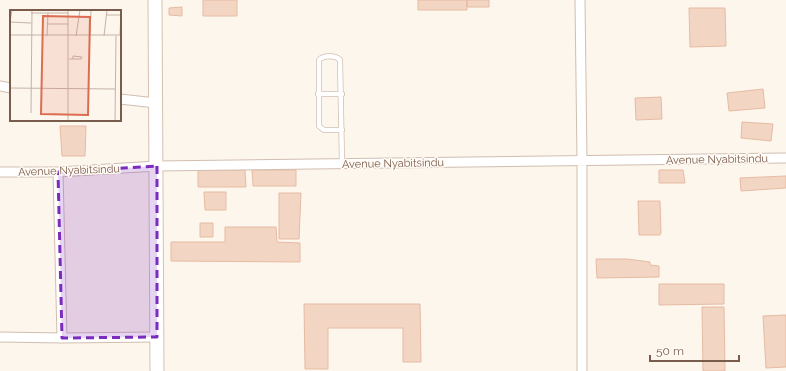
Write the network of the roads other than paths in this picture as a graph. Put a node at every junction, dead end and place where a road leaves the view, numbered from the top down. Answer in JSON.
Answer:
{"nodes":[{"id":1,"x":155,"y":0,"type":"edge"},
{"id":2,"x":580,"y":0,"type":"edge"},
{"id":3,"x":0,"y":86,"type":"edge"},
{"id":4,"x":10,"y":88,"type":"edge"},
{"id":5,"x":318,"y":94,"type":"junction"},
{"id":6,"x":342,"y":94,"type":"junction"},
{"id":7,"x":121,"y":99,"type":"edge"},
{"id":8,"x":156,"y":103,"type":"junction"},
{"id":9,"x":342,"y":130,"type":"junction"},
{"id":10,"x":786,"y":158,"type":"edge"},
{"id":11,"x":582,"y":160,"type":"junction"},
{"id":12,"x":342,"y":163,"type":"junction"},
{"id":13,"x":157,"y":166,"type":"junction"},
{"id":14,"x":0,"y":172,"type":"edge"},
{"id":15,"x":58,"y":172,"type":"junction"},
{"id":16,"x":0,"y":337,"type":"edge"},
{"id":17,"x":157,"y":337,"type":"junction"},
{"id":18,"x":62,"y":338,"type":"junction"},
{"id":19,"x":157,"y":371,"type":"edge"},
{"id":20,"x":582,"y":371,"type":"edge"}],
"edges":[{"from":1,"to":8,"type":"street"},
{"from":2,"to":11,"type":"street"},
{"from":3,"to":4,"type":"street"},
{"from":5,"to":6,"type":"lane"},
{"from":5,"to":6,"type":"lane"},
{"from":5,"to":9,"type":"lane"},
{"from":6,"to":9,"type":"lane"},
{"from":7,"to":8,"type":"street"},
{"from":8,"to":13,"type":"street"},
{"from":9,"to":12,"type":"lane"},
{"from":10,"to":11,"type":"street","name":"Avenue Nyabitsindu"},
{"from":11,"to":12,"type":"street","name":"Avenue Nyabitsindu"},
{"from":11,"to":20,"type":"street"},
{"from":12,"to":13,"type":"street","name":"Avenue Nyabitsindu"},
{"from":13,"to":15,"type":"street","name":"Avenue Nyabitsindu"},
{"from":13,"to":17,"type":"street"},
{"from":14,"to":15,"type":"street","name":"Avenue Nyabitsindu"},
{"from":15,"to":18,"type":"street"},
{"from":16,"to":18,"type":"street"},
{"from":17,"to":18,"type":"street"},
{"from":17,"to":19,"type":"street"}]}
